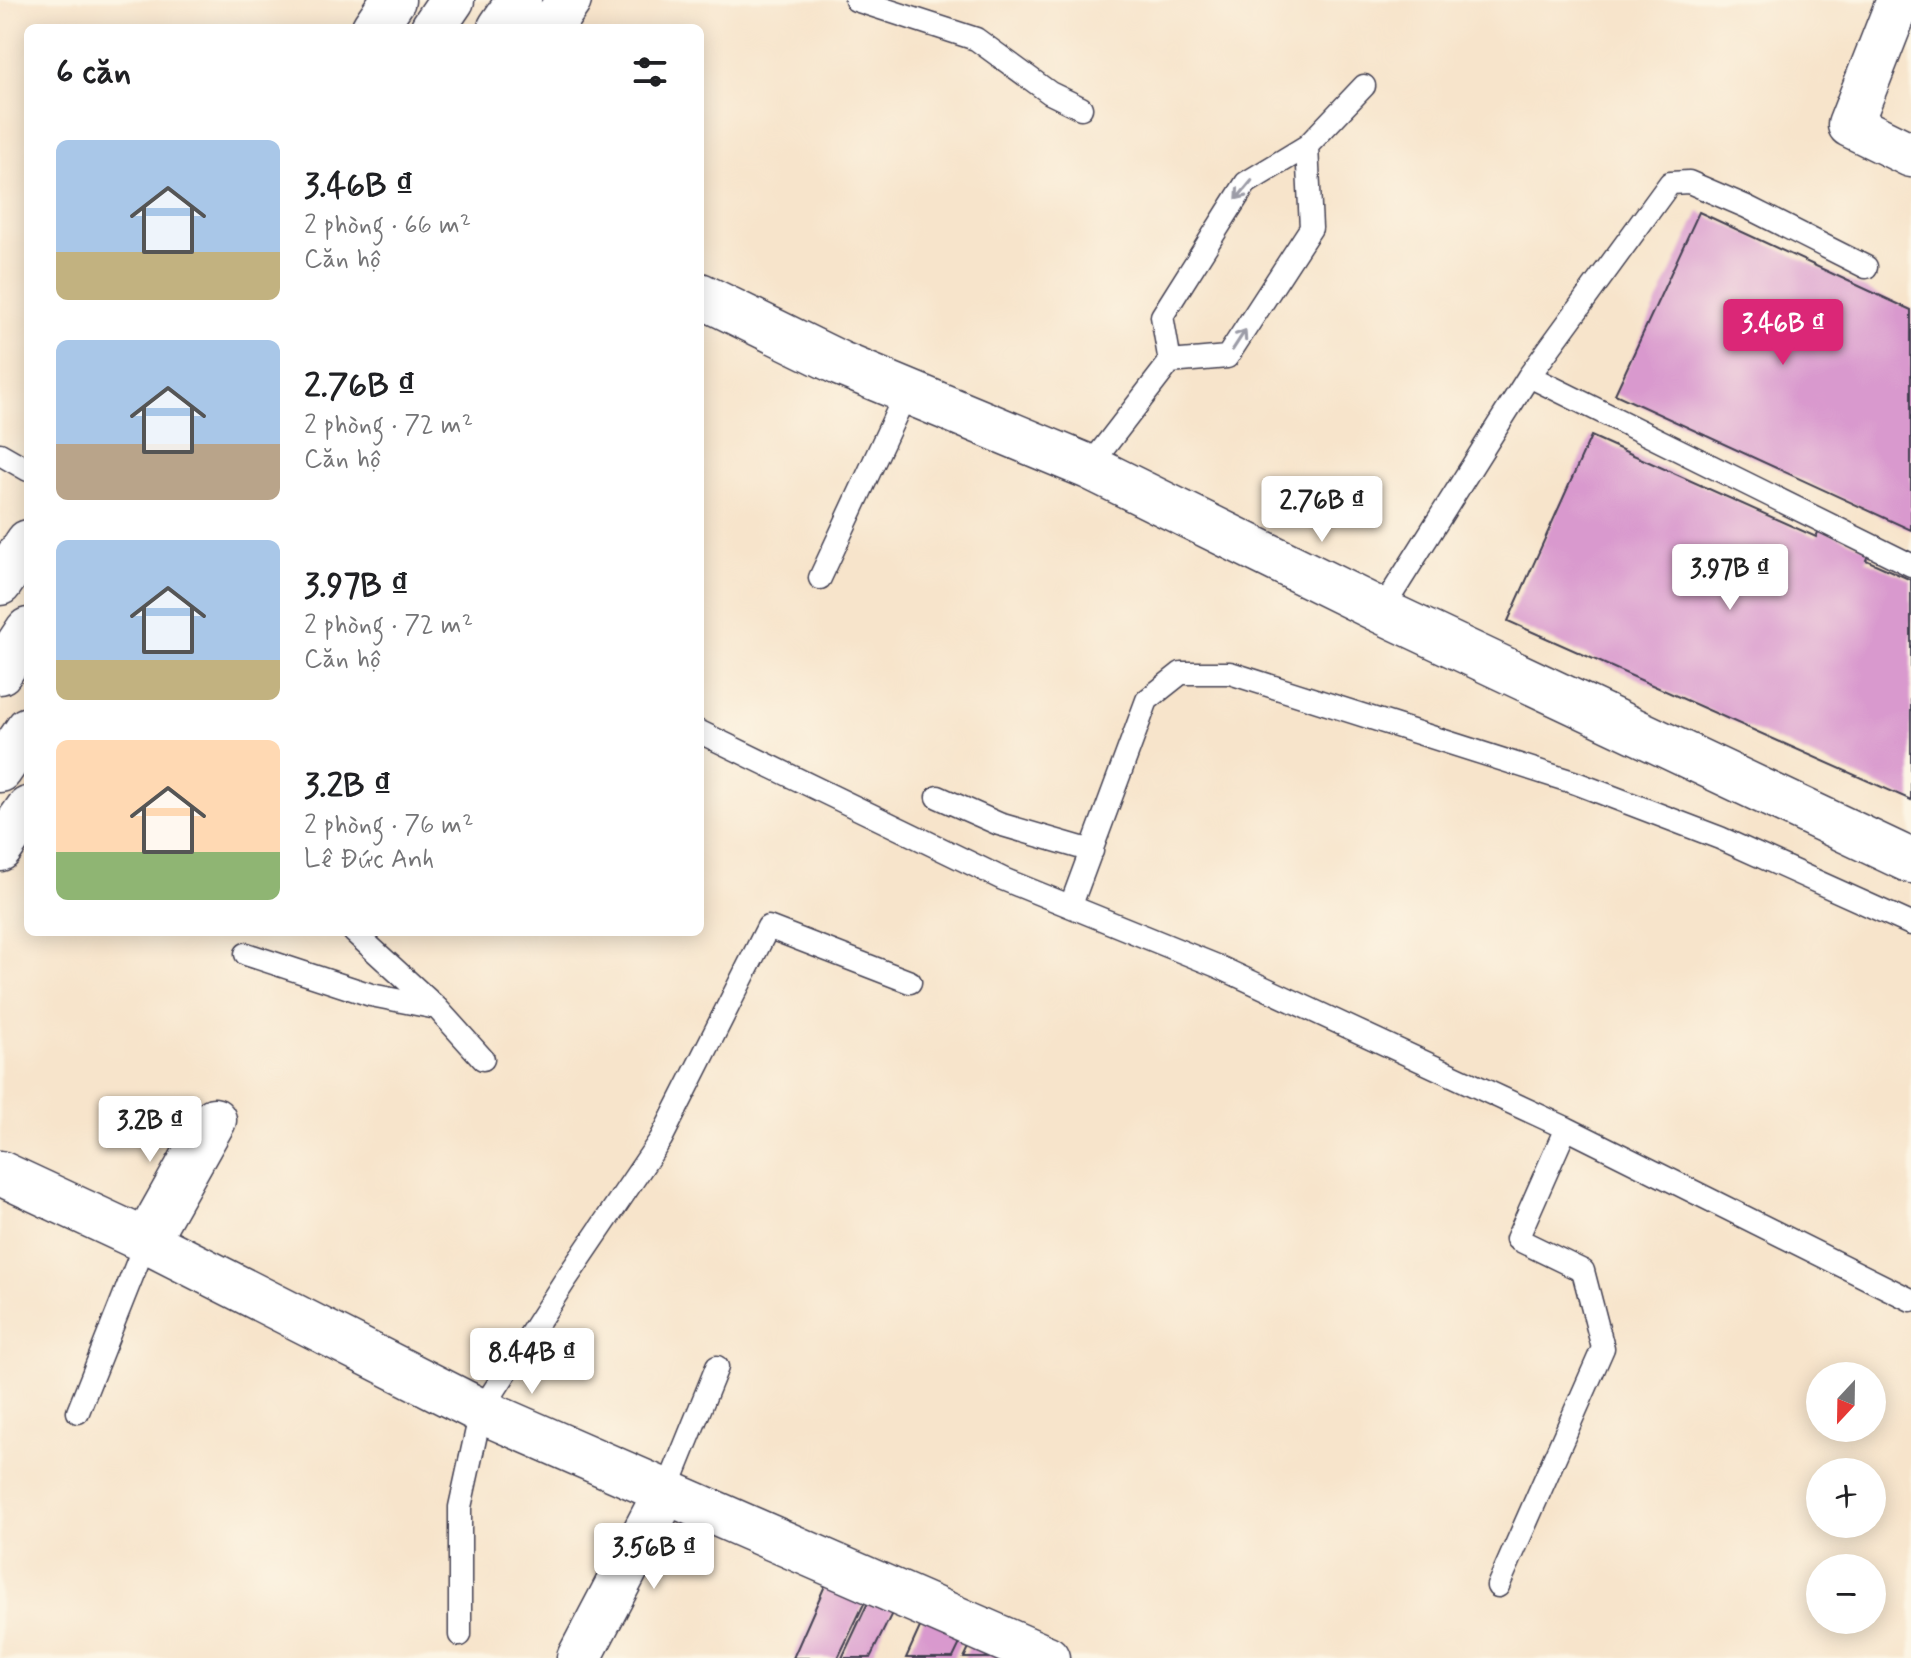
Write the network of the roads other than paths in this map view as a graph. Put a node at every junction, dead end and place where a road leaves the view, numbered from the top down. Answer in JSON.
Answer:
{"nodes":[{"id":1,"x":393,"y":0,"type":"edge"},
{"id":2,"x":452,"y":0,"type":"edge"},
{"id":3,"x":519,"y":0,"type":"edge"},
{"id":4,"x":569,"y":0,"type":"edge"},
{"id":5,"x":856,"y":0,"type":"edge"},
{"id":6,"x":1899,"y":0,"type":"edge"},
{"id":7,"x":377,"y":24,"type":"edge"},
{"id":8,"x":436,"y":24,"type":"edge"},
{"id":9,"x":503,"y":24,"type":"edge"},
{"id":10,"x":553,"y":24,"type":"edge"},
{"id":11,"x":1364,"y":86,"type":"dead end"},
{"id":12,"x":1081,"y":108,"type":"dead end"},
{"id":13,"x":1307,"y":146,"type":"junction"},
{"id":14,"x":1911,"y":155,"type":"edge"},
{"id":15,"x":1866,"y":267,"type":"dead end"},
{"id":16,"x":704,"y":297,"type":"edge"},
{"id":17,"x":1170,"y":362,"type":"junction"},
{"id":18,"x":1529,"y":376,"type":"junction"},
{"id":19,"x":907,"y":391,"type":"junction"},
{"id":20,"x":0,"y":454,"type":"edge"},
{"id":21,"x":1089,"y":467,"type":"junction"},
{"id":22,"x":24,"y":468,"type":"edge"},
{"id":23,"x":24,"y":548,"type":"edge"},
{"id":24,"x":1911,"y":565,"type":"edge"},
{"id":25,"x":820,"y":578,"type":"dead end"},
{"id":26,"x":0,"y":583,"type":"edge"},
{"id":27,"x":1381,"y":611,"type":"junction"},
{"id":28,"x":24,"y":636,"type":"edge"},
{"id":29,"x":0,"y":672,"type":"edge"},
{"id":30,"x":704,"y":734,"type":"edge"},
{"id":31,"x":24,"y":735,"type":"edge"},
{"id":32,"x":0,"y":770,"type":"edge"},
{"id":33,"x":938,"y":797,"type":"dead end"},
{"id":34,"x":1092,"y":851,"type":"junction"},
{"id":35,"x":1911,"y":861,"type":"edge"},
{"id":36,"x":1071,"y":905,"type":"junction"},
{"id":37,"x":1911,"y":924,"type":"edge"},
{"id":38,"x":358,"y":936,"type":"edge"},
{"id":39,"x":246,"y":954,"type":"dead end"},
{"id":40,"x":910,"y":982,"type":"dead end"},
{"id":41,"x":437,"y":1008,"type":"junction"},
{"id":42,"x":483,"y":1059,"type":"dead end"},
{"id":43,"x":214,"y":1120,"type":"dead end"},
{"id":44,"x":1566,"y":1128,"type":"junction"},
{"id":45,"x":0,"y":1173,"type":"edge"},
{"id":46,"x":146,"y":1241,"type":"junction"},
{"id":47,"x":1911,"y":1300,"type":"edge"},
{"id":48,"x":717,"y":1367,"type":"dead end"},
{"id":49,"x":481,"y":1411,"type":"junction"},
{"id":50,"x":78,"y":1412,"type":"dead end"},
{"id":51,"x":667,"y":1490,"type":"junction"},
{"id":52,"x":1498,"y":1586,"type":"dead end"},
{"id":53,"x":460,"y":1635,"type":"dead end"},
{"id":54,"x":579,"y":1658,"type":"edge"},
{"id":55,"x":1047,"y":1658,"type":"edge"}],
"edges":[{"from":1,"to":7,"type":"main road"},
{"from":2,"to":8,"type":"main road"},
{"from":3,"to":9,"type":"main road"},
{"from":4,"to":10,"type":"main road"},
{"from":5,"to":12,"type":"lane"},
{"from":6,"to":14,"type":"main road"},
{"from":11,"to":13,"type":"lane"},
{"from":13,"to":17,"type":"lane","one_way":true},
{"from":17,"to":13,"type":"lane","one_way":true},
{"from":15,"to":18,"type":"lane"},
{"from":16,"to":19,"type":"main road"},
{"from":17,"to":21,"type":"lane"},
{"from":18,"to":24,"type":"lane"},
{"from":18,"to":27,"type":"lane"},
{"from":19,"to":21,"type":"main road"},
{"from":19,"to":25,"type":"lane"},
{"from":20,"to":22,"type":"lane"},
{"from":21,"to":27,"type":"main road"},
{"from":23,"to":26,"type":"main road"},
{"from":27,"to":35,"type":"main road"},
{"from":28,"to":29,"type":"main road"},
{"from":30,"to":36,"type":"lane"},
{"from":31,"to":32,"type":"main road"},
{"from":33,"to":34,"type":"lane"},
{"from":34,"to":36,"type":"lane"},
{"from":34,"to":37,"type":"lane"},
{"from":36,"to":44,"type":"lane"},
{"from":38,"to":41,"type":"lane"},
{"from":39,"to":41,"type":"lane"},
{"from":40,"to":49,"type":"lane"},
{"from":41,"to":42,"type":"lane"},
{"from":43,"to":46,"type":"main road"},
{"from":44,"to":47,"type":"lane"},
{"from":44,"to":52,"type":"lane"},
{"from":45,"to":46,"type":"main road"},
{"from":46,"to":49,"type":"main road"},
{"from":46,"to":50,"type":"lane"},
{"from":48,"to":51,"type":"lane"},
{"from":49,"to":51,"type":"main road"},
{"from":49,"to":53,"type":"lane"},
{"from":51,"to":54,"type":"main road"},
{"from":51,"to":55,"type":"main road"}]}
